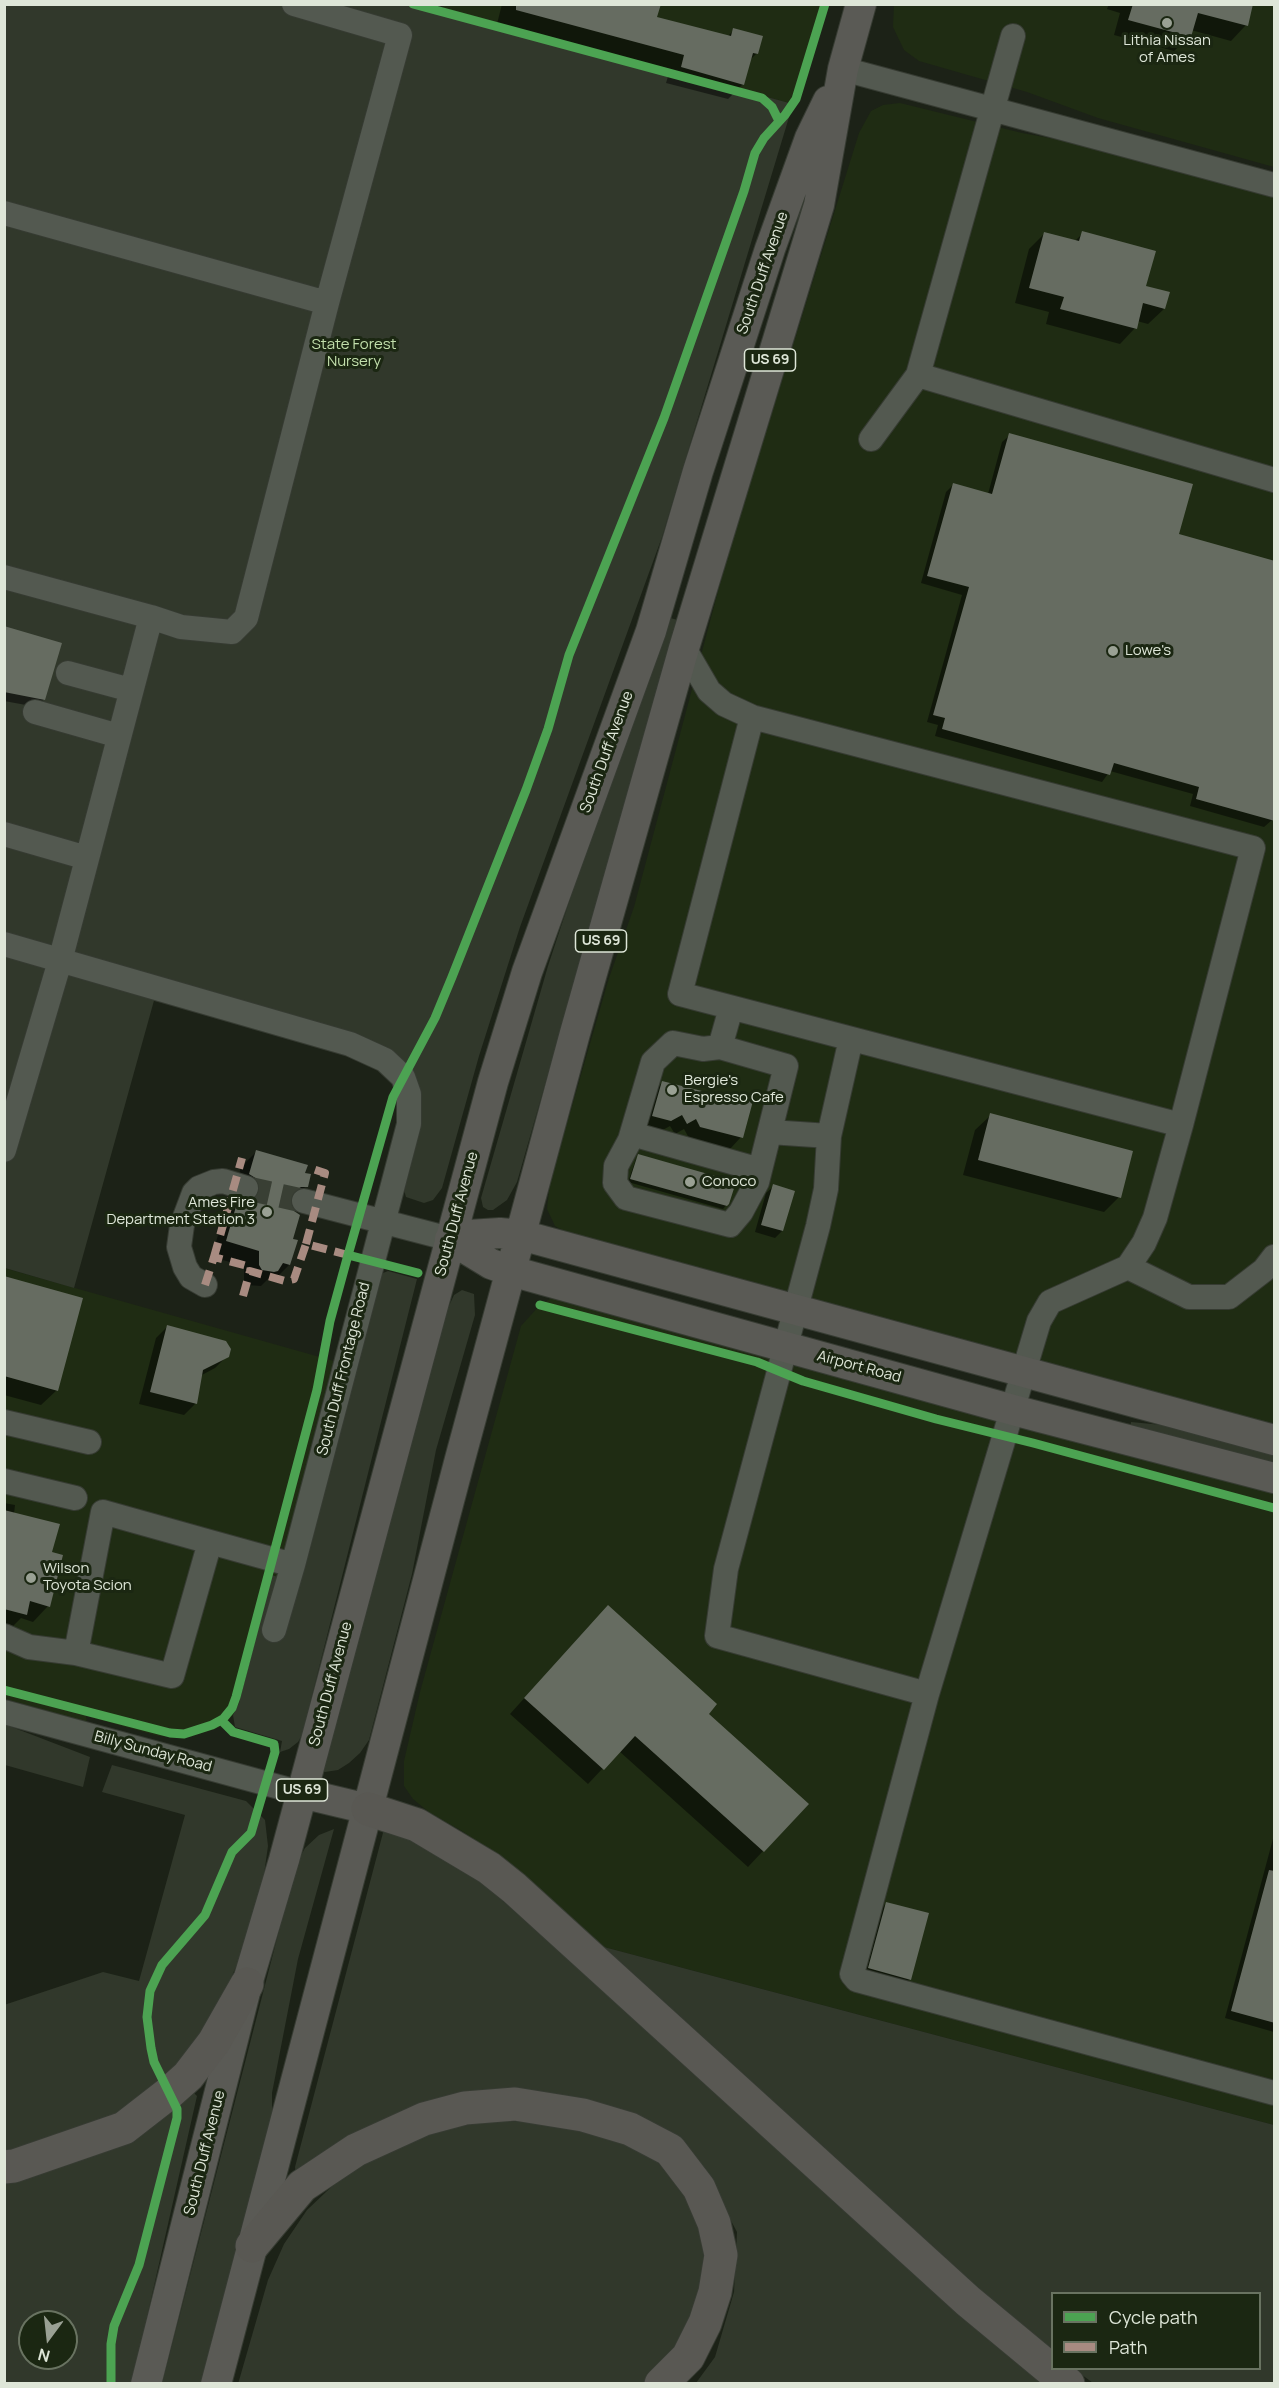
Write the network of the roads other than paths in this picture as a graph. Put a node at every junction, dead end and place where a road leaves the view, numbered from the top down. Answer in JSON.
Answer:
{"nodes":[{"id":1,"x":294,"y":4,"type":"edge"},
{"id":2,"x":861,"y":4,"type":"edge"},
{"id":3,"x":1013,"y":36,"type":"dead end"},
{"id":4,"x":843,"y":69,"type":"junction"},
{"id":5,"x":992,"y":109,"type":"junction"},
{"id":6,"x":1275,"y":185,"type":"edge"},
{"id":7,"x":4,"y":213,"type":"edge"},
{"id":8,"x":327,"y":303,"type":"junction"},
{"id":9,"x":918,"y":375,"type":"junction"},
{"id":10,"x":871,"y":439,"type":"dead end"},
{"id":11,"x":1275,"y":480,"type":"edge"},
{"id":12,"x":4,"y":577,"type":"edge"},
{"id":13,"x":151,"y":617,"type":"junction"},
{"id":14,"x":684,"y":648,"type":"junction"},
{"id":15,"x":68,"y":673,"type":"dead end"},
{"id":16,"x":131,"y":690,"type":"junction"},
{"id":17,"x":35,"y":712,"type":"dead end"},
{"id":18,"x":752,"y":717,"type":"junction"},
{"id":19,"x":119,"y":736,"type":"junction"},
{"id":20,"x":4,"y":834,"type":"edge"},
{"id":21,"x":1264,"y":845,"type":"edge"},
{"id":22,"x":87,"y":858,"type":"junction"},
{"id":23,"x":4,"y":944,"type":"edge"},
{"id":24,"x":60,"y":961,"type":"junction"},
{"id":25,"x":731,"y":1008,"type":"junction"},
{"id":26,"x":851,"y":1039,"type":"junction"},
{"id":27,"x":720,"y":1047,"type":"junction"},
{"id":28,"x":1181,"y":1125,"type":"junction"},
{"id":29,"x":770,"y":1132,"type":"junction"},
{"id":30,"x":632,"y":1134,"type":"junction"},
{"id":31,"x":829,"y":1136,"type":"junction"},
{"id":32,"x":4,"y":1150,"type":"edge"},
{"id":33,"x":760,"y":1170,"type":"junction"},
{"id":34,"x":246,"y":1188,"type":"tunnel mouth"},
{"id":35,"x":304,"y":1201,"type":"tunnel mouth"},
{"id":36,"x":382,"y":1221,"type":"junction"},
{"id":37,"x":521,"y":1234,"type":"junction"},
{"id":38,"x":450,"y":1239,"type":"junction"},
{"id":39,"x":1275,"y":1257,"type":"edge"},
{"id":40,"x":1128,"y":1267,"type":"junction"},
{"id":41,"x":511,"y":1271,"type":"junction"},
{"id":42,"x":205,"y":1285,"type":"dead end"},
{"id":43,"x":796,"y":1308,"type":"junction"},
{"id":44,"x":785,"y":1347,"type":"junction"},
{"id":45,"x":1025,"y":1371,"type":"junction"},
{"id":46,"x":1013,"y":1410,"type":"junction"},
{"id":47,"x":4,"y":1422,"type":"edge"},
{"id":48,"x":1275,"y":1440,"type":"edge"},
{"id":49,"x":89,"y":1442,"type":"dead end"},
{"id":50,"x":1275,"y":1478,"type":"edge"},
{"id":51,"x":4,"y":1481,"type":"edge"},
{"id":52,"x":75,"y":1498,"type":"dead end"},
{"id":53,"x":210,"y":1542,"type":"junction"},
{"id":54,"x":293,"y":1565,"type":"junction"},
{"id":55,"x":273,"y":1630,"type":"dead end"},
{"id":56,"x":4,"y":1636,"type":"edge"},
{"id":57,"x":76,"y":1653,"type":"junction"},
{"id":58,"x":927,"y":1694,"type":"junction"},
{"id":59,"x":4,"y":1712,"type":"edge"},
{"id":60,"x":302,"y":1793,"type":"junction"},
{"id":61,"x":368,"y":1809,"type":"junction"},
{"id":62,"x":247,"y":1984,"type":"junction"},
{"id":63,"x":1275,"y":2093,"type":"edge"},
{"id":64,"x":4,"y":2167,"type":"edge"},
{"id":65,"x":252,"y":2246,"type":"junction"},
{"id":66,"x":1051,"y":2370,"type":"edge"},
{"id":67,"x":1051,"y":2370,"type":"edge"},
{"id":68,"x":146,"y":2384,"type":"edge"},
{"id":69,"x":216,"y":2384,"type":"edge"},
{"id":70,"x":661,"y":2384,"type":"edge"},
{"id":71,"x":1068,"y":2384,"type":"edge"}],
"edges":[{"from":1,"to":8,"type":"street"},
{"from":2,"to":4,"type":"main road","name":"South Duff Avenue","number":"US 69"},
{"from":3,"to":5,"type":"street"},
{"from":4,"to":5,"type":"street"},
{"from":4,"to":14,"type":"main road","name":"South Duff Avenue","number":"US 69"},
{"from":4,"to":38,"type":"main road","name":"South Duff Avenue","number":"US 69"},
{"from":5,"to":6,"type":"street"},
{"from":5,"to":9,"type":"street"},
{"from":7,"to":8,"type":"street"},
{"from":8,"to":13,"type":"street"},
{"from":9,"to":10,"type":"street"},
{"from":9,"to":11,"type":"street"},
{"from":12,"to":13,"type":"street"},
{"from":13,"to":16,"type":"street"},
{"from":14,"to":18,"type":"street"},
{"from":14,"to":37,"type":"main road","name":"South Duff Avenue","number":"US 69"},
{"from":15,"to":16,"type":"street"},
{"from":16,"to":19,"type":"street"},
{"from":17,"to":19,"type":"street"},
{"from":18,"to":21,"type":"street"},
{"from":18,"to":25,"type":"street"},
{"from":19,"to":22,"type":"street"},
{"from":20,"to":22,"type":"street"},
{"from":21,"to":28,"type":"street"},
{"from":22,"to":24,"type":"street"},
{"from":23,"to":24,"type":"street","name":"South Duff Frontage Road"},
{"from":24,"to":32,"type":"street"},
{"from":24,"to":36,"type":"street","name":"South Duff Frontage Road"},
{"from":25,"to":26,"type":"street"},
{"from":25,"to":27,"type":"street"},
{"from":26,"to":28,"type":"street"},
{"from":26,"to":31,"type":"street"},
{"from":27,"to":29,"type":"street"},
{"from":27,"to":30,"type":"street"},
{"from":28,"to":40,"type":"street"},
{"from":29,"to":31,"type":"street"},
{"from":29,"to":33,"type":"street"},
{"from":30,"to":33,"type":"street"},
{"from":30,"to":33,"type":"street"},
{"from":31,"to":43,"type":"street"},
{"from":34,"to":42,"type":"street"},
{"from":35,"to":36,"type":"street","name":"Airport Road"},
{"from":36,"to":38,"type":"street","name":"Airport Road"},
{"from":36,"to":54,"type":"street","name":"South Duff Frontage Road"},
{"from":37,"to":38,"type":"main road","name":"Airport Road"},
{"from":37,"to":41,"type":"main road","name":"South Duff Avenue","number":"US 69"},
{"from":37,"to":43,"type":"main road","name":"Airport Road"},
{"from":38,"to":41,"type":"main road","name":"Airport Road"},
{"from":38,"to":60,"type":"main road","name":"South Duff Avenue","number":"US 69"},
{"from":39,"to":40,"type":"street"},
{"from":40,"to":45,"type":"street"},
{"from":41,"to":44,"type":"main road","name":"Airport Road"},
{"from":41,"to":61,"type":"main road","name":"South Duff Avenue","number":"US 69"},
{"from":43,"to":44,"type":"street"},
{"from":43,"to":45,"type":"main road","name":"Airport Road"},
{"from":44,"to":46,"type":"main road","name":"Airport Road"},
{"from":44,"to":58,"type":"street"},
{"from":45,"to":46,"type":"street"},
{"from":45,"to":48,"type":"main road","name":"Airport Road"},
{"from":46,"to":50,"type":"main road","name":"Airport Road"},
{"from":46,"to":58,"type":"street"},
{"from":47,"to":49,"type":"street"},
{"from":51,"to":52,"type":"street"},
{"from":53,"to":54,"type":"street"},
{"from":53,"to":57,"type":"street"},
{"from":53,"to":57,"type":"street"},
{"from":54,"to":55,"type":"street","name":"South Duff Frontage Road"},
{"from":56,"to":57,"type":"street"},
{"from":58,"to":63,"type":"street"},
{"from":59,"to":60,"type":"street","name":"Billy Sunday Road"},
{"from":60,"to":61,"type":"main road"},
{"from":60,"to":62,"type":"main road","name":"South Duff Avenue","number":"US 69"},
{"from":61,"to":65,"type":"main road","name":"South Duff Avenue","number":"US 69"},
{"from":61,"to":67,"type":"highway"},
{"from":62,"to":64,"type":"highway"},
{"from":62,"to":68,"type":"main road","name":"South Duff Avenue","number":"US 69"},
{"from":65,"to":69,"type":"main road","name":"South Duff Avenue"},
{"from":65,"to":70,"type":"highway"},
{"from":66,"to":71,"type":"highway"}]}
